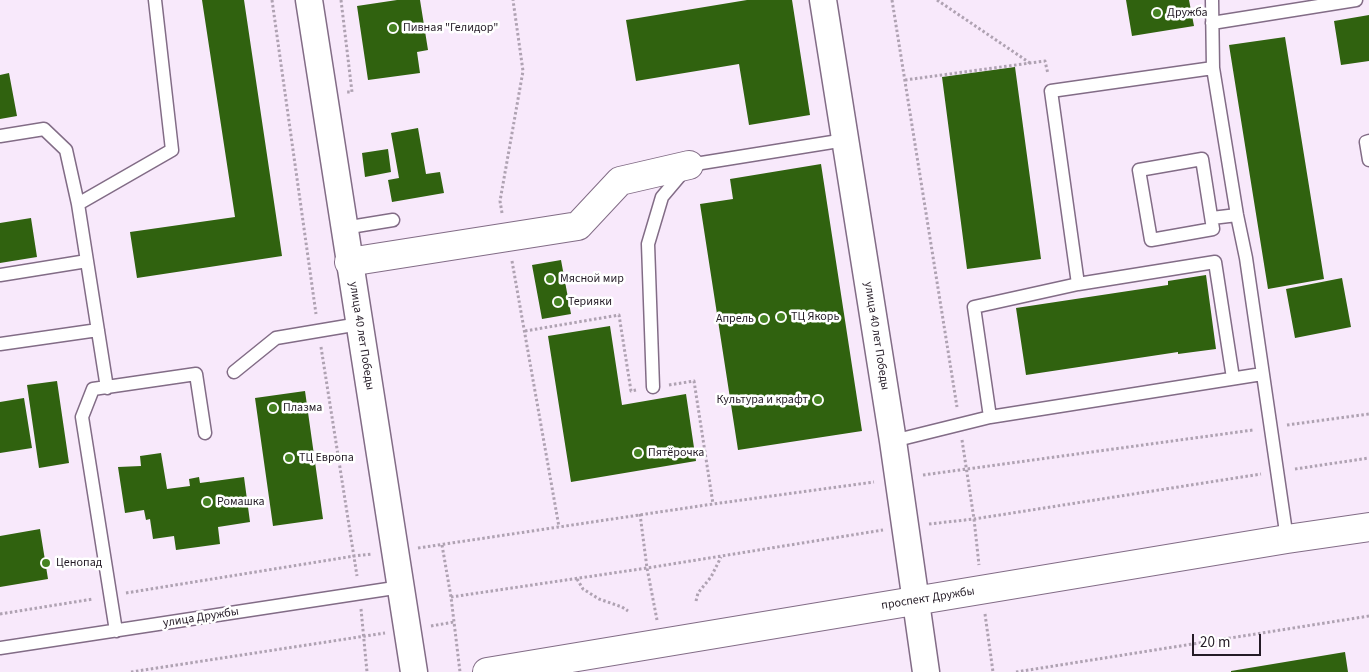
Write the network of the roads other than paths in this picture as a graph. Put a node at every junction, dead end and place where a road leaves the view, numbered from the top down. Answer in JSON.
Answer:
{"nodes":[{"id":1,"x":154,"y":0,"type":"edge"},
{"id":2,"x":309,"y":0,"type":"edge"},
{"id":3,"x":823,"y":0,"type":"edge"},
{"id":4,"x":1212,"y":0,"type":"edge"},
{"id":5,"x":1356,"y":0,"type":"edge"},
{"id":6,"x":1212,"y":23,"type":"junction"},
{"id":7,"x":1213,"y":68,"type":"junction"},
{"id":8,"x":0,"y":136,"type":"edge"},
{"id":9,"x":845,"y":140,"type":"junction"},
{"id":10,"x":1369,"y":142,"type":"edge"},
{"id":11,"x":1369,"y":160,"type":"edge"},
{"id":12,"x":689,"y":165,"type":"junction"},
{"id":13,"x":78,"y":204,"type":"junction"},
{"id":14,"x":1237,"y":215,"type":"junction"},
{"id":15,"x":1212,"y":218,"type":"junction"},
{"id":16,"x":393,"y":220,"type":"dead end"},
{"id":17,"x":344,"y":228,"type":"junction"},
{"id":18,"x":87,"y":261,"type":"junction"},
{"id":19,"x":349,"y":262,"type":"junction"},
{"id":20,"x":0,"y":275,"type":"edge"},
{"id":21,"x":1078,"y":284,"type":"junction"},
{"id":22,"x":359,"y":324,"type":"junction"},
{"id":23,"x":98,"y":330,"type":"junction"},
{"id":24,"x":0,"y":344,"type":"edge"},
{"id":25,"x":234,"y":372,"type":"dead end"},
{"id":26,"x":1262,"y":374,"type":"junction"},
{"id":27,"x":1233,"y":378,"type":"junction"},
{"id":28,"x":653,"y":387,"type":"dead end"},
{"id":29,"x":107,"y":388,"type":"junction"},
{"id":30,"x":990,"y":417,"type":"junction"},
{"id":31,"x":206,"y":433,"type":"dead end"},
{"id":32,"x":893,"y":441,"type":"junction"},
{"id":33,"x":1369,"y":527,"type":"edge"},
{"id":34,"x":1287,"y":539,"type":"junction"},
{"id":35,"x":401,"y":587,"type":"junction"},
{"id":36,"x":916,"y":601,"type":"junction"},
{"id":37,"x":116,"y":631,"type":"junction"},
{"id":38,"x":0,"y":648,"type":"edge"},
{"id":39,"x":414,"y":672,"type":"edge"},
{"id":40,"x":486,"y":672,"type":"edge"},
{"id":41,"x":926,"y":672,"type":"edge"}],
"edges":[{"from":1,"to":13,"type":"lane"},
{"from":2,"to":17,"type":"street","name":"улица 40 лет Победы"},
{"from":3,"to":9,"type":"street","name":"улица 40 лет Победы"},
{"from":4,"to":6,"type":"lane"},
{"from":5,"to":6,"type":"lane"},
{"from":6,"to":7,"type":"lane"},
{"from":7,"to":14,"type":"lane"},
{"from":7,"to":21,"type":"lane"},
{"from":8,"to":13,"type":"lane"},
{"from":9,"to":12,"type":"lane"},
{"from":9,"to":32,"type":"street","name":"улица 40 лет Победы"},
{"from":10,"to":11,"type":"lane"},
{"from":12,"to":19,"type":"street"},
{"from":12,"to":28,"type":"lane"},
{"from":13,"to":18,"type":"lane"},
{"from":14,"to":15,"type":"lane"},
{"from":14,"to":26,"type":"lane"},
{"from":15,"to":15,"type":"lane"},
{"from":16,"to":17,"type":"lane"},
{"from":17,"to":19,"type":"street","name":"улица 40 лет Победы"},
{"from":18,"to":20,"type":"lane"},
{"from":18,"to":23,"type":"lane"},
{"from":19,"to":22,"type":"street","name":"улица 40 лет Победы"},
{"from":21,"to":27,"type":"lane"},
{"from":21,"to":30,"type":"lane"},
{"from":22,"to":25,"type":"lane"},
{"from":22,"to":35,"type":"street","name":"улица 40 лет Победы"},
{"from":23,"to":24,"type":"lane"},
{"from":23,"to":29,"type":"lane"},
{"from":26,"to":27,"type":"lane"},
{"from":26,"to":34,"type":"lane"},
{"from":27,"to":30,"type":"lane"},
{"from":29,"to":31,"type":"lane"},
{"from":29,"to":37,"type":"lane"},
{"from":30,"to":32,"type":"lane"},
{"from":32,"to":36,"type":"street","name":"улица 40 лет Победы"},
{"from":33,"to":34,"type":"street","name":"проспект Дружбы"},
{"from":34,"to":36,"type":"street","name":"проспект Дружбы"},
{"from":35,"to":37,"type":"lane","name":"улица Дружбы"},
{"from":35,"to":39,"type":"street","name":"улица 40 лет Победы"},
{"from":36,"to":40,"type":"street","name":"проспект Дружбы"},
{"from":36,"to":41,"type":"street","name":"улица 40 лет Победы"},
{"from":37,"to":38,"type":"lane","name":"улица Дружбы"}]}
